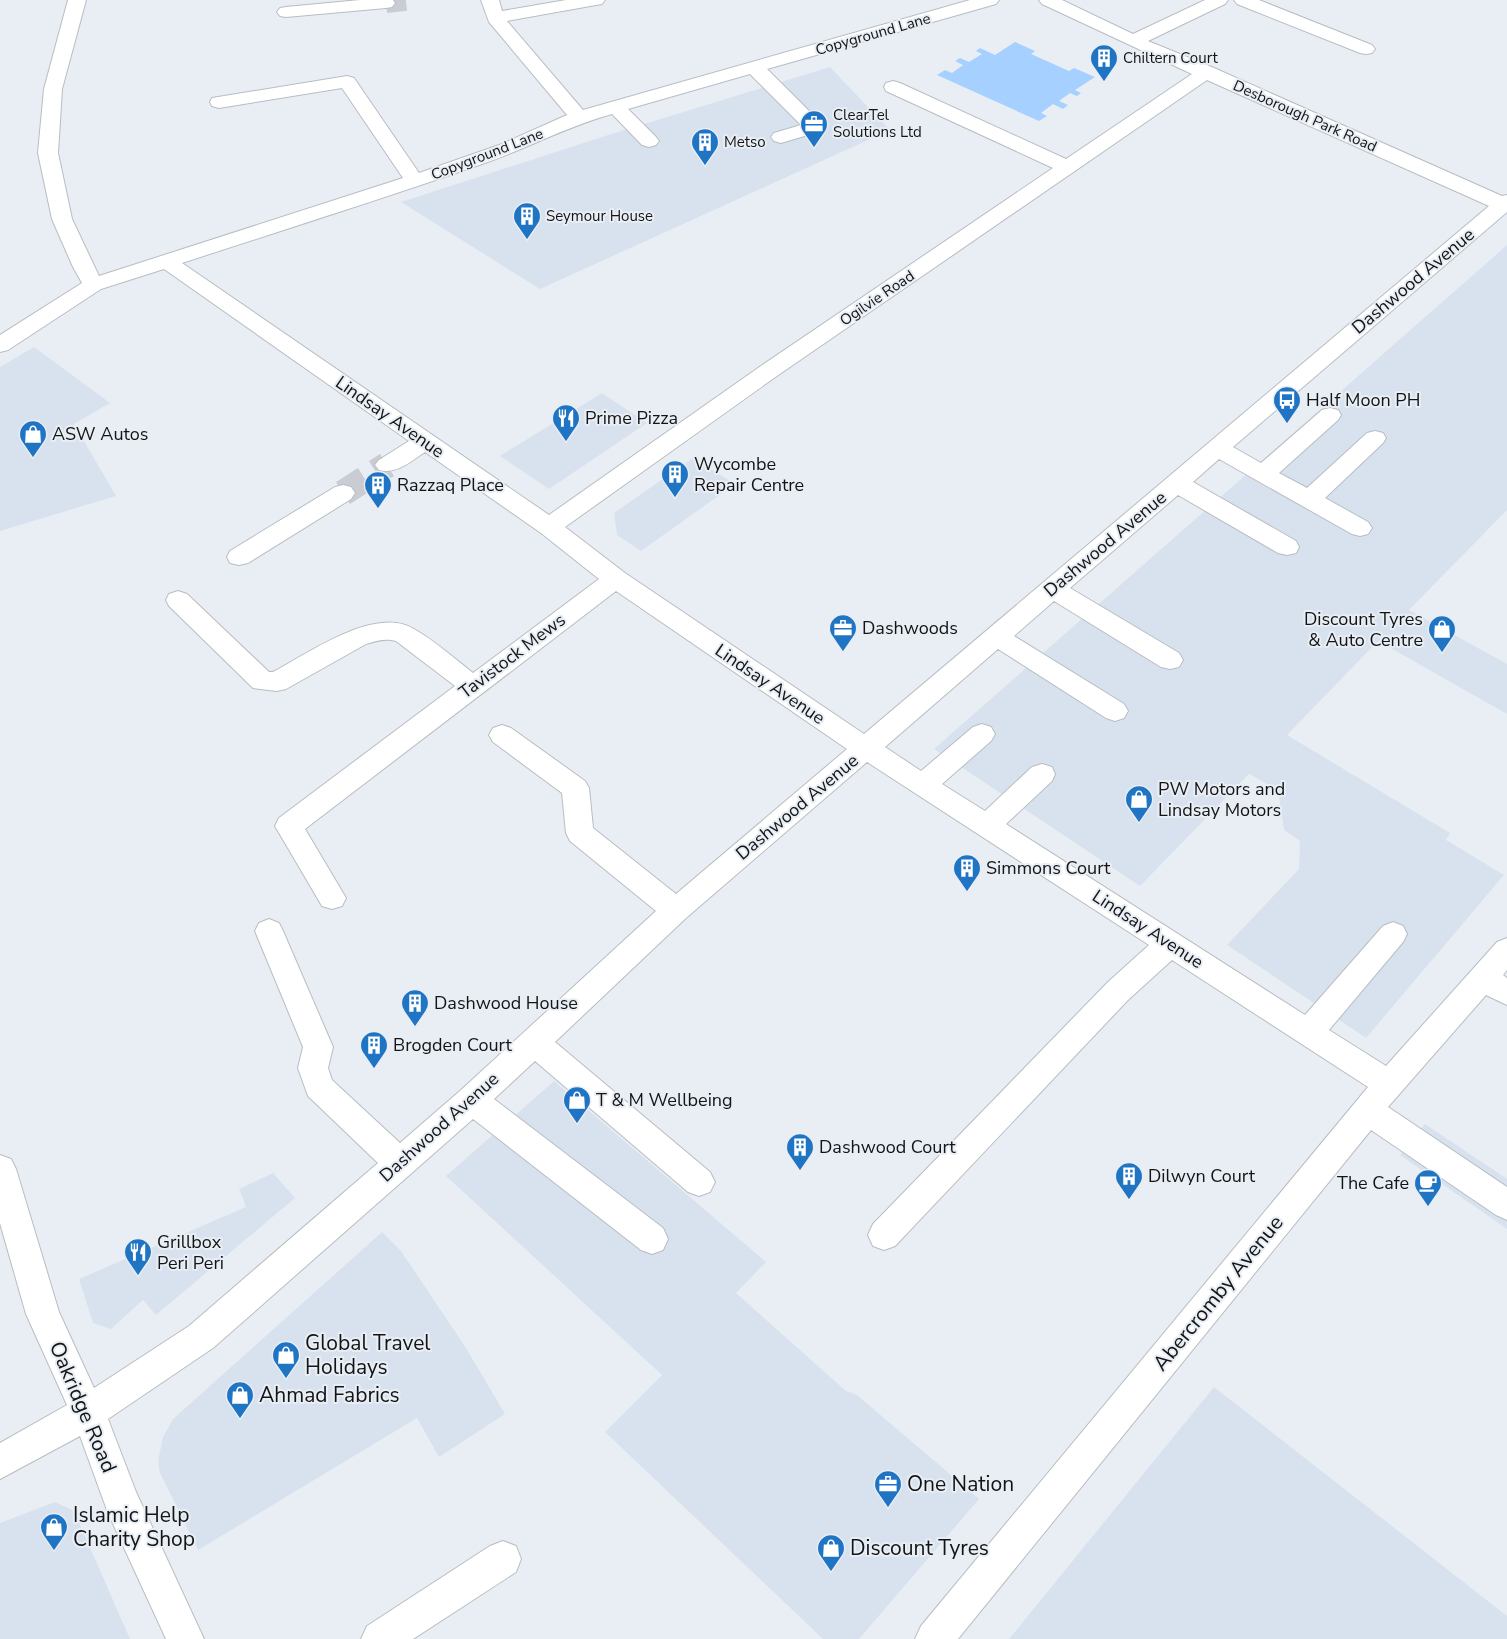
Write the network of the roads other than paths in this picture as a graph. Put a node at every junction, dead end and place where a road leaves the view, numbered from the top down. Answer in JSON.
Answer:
{"nodes":[{"id":1,"x":77,"y":0,"type":"edge"},
{"id":2,"x":490,"y":0,"type":"edge"},
{"id":3,"x":596,"y":0,"type":"edge"},
{"id":4,"x":990,"y":0,"type":"edge"},
{"id":5,"x":1048,"y":0,"type":"edge"},
{"id":6,"x":1218,"y":0,"type":"edge"},
{"id":7,"x":1243,"y":0,"type":"edge"},
{"id":8,"x":386,"y":3,"type":"dead end"},
{"id":9,"x":286,"y":12,"type":"dead end"},
{"id":10,"x":494,"y":18,"type":"junction"},
{"id":11,"x":1133,"y":41,"type":"junction"},
{"id":12,"x":1366,"y":50,"type":"dead end"},
{"id":13,"x":755,"y":68,"type":"junction"},
{"id":14,"x":1207,"y":72,"type":"junction"},
{"id":15,"x":893,"y":87,"type":"dead end"},
{"id":16,"x":219,"y":102,"type":"dead end"},
{"id":17,"x":616,"y":106,"type":"junction"},
{"id":18,"x":579,"y":117,"type":"junction"},
{"id":19,"x":781,"y":137,"type":"dead end"},
{"id":20,"x":649,"y":141,"type":"dead end"},
{"id":21,"x":1069,"y":168,"type":"junction"},
{"id":22,"x":414,"y":181,"type":"junction"},
{"id":23,"x":1506,"y":204,"type":"edge"},
{"id":24,"x":167,"y":262,"type":"junction"},
{"id":25,"x":94,"y":285,"type":"junction"},
{"id":26,"x":0,"y":345,"type":"edge"},
{"id":27,"x":1330,"y":415,"type":"dead end"},
{"id":28,"x":1375,"y":438,"type":"dead end"},
{"id":29,"x":425,"y":441,"type":"junction"},
{"id":30,"x":1217,"y":448,"type":"junction"},
{"id":31,"x":387,"y":465,"type":"tunnel mouth"},
{"id":32,"x":1263,"y":474,"type":"junction"},
{"id":33,"x":1176,"y":483,"type":"junction"},
{"id":34,"x":343,"y":492,"type":"tunnel mouth"},
{"id":35,"x":1308,"y":499,"type":"junction"},
{"id":36,"x":549,"y":527,"type":"junction"},
{"id":37,"x":1360,"y":528,"type":"dead end"},
{"id":38,"x":1287,"y":547,"type":"dead end"},
{"id":39,"x":239,"y":557,"type":"dead end"},
{"id":40,"x":616,"y":579,"type":"junction"},
{"id":41,"x":1052,"y":588,"type":"junction"},
{"id":42,"x":178,"y":600,"type":"dead end"},
{"id":43,"x":996,"y":636,"type":"junction"},
{"id":44,"x":1170,"y":660,"type":"dead end"},
{"id":45,"x":472,"y":686,"type":"junction"},
{"id":46,"x":1115,"y":712,"type":"dead end"},
{"id":47,"x":982,"y":734,"type":"dead end"},
{"id":48,"x":502,"y":736,"type":"dead end"},
{"id":49,"x":865,"y":748,"type":"junction"},
{"id":50,"x":1042,"y":774,"type":"dead end"},
{"id":51,"x":922,"y":785,"type":"junction"},
{"id":52,"x":986,"y":826,"type":"junction"},
{"id":53,"x":332,"y":898,"type":"dead end"},
{"id":54,"x":676,"y":910,"type":"junction"},
{"id":55,"x":269,"y":931,"type":"dead end"},
{"id":56,"x":1393,"y":934,"type":"dead end"},
{"id":57,"x":1170,"y":944,"type":"junction"},
{"id":58,"x":1507,"y":950,"type":"edge"},
{"id":59,"x":1496,"y":985,"type":"edge"},
{"id":60,"x":1308,"y":1032,"type":"junction"},
{"id":61,"x":534,"y":1042,"type":"junction"},
{"id":62,"x":1389,"y":1084,"type":"junction"},
{"id":63,"x":472,"y":1100,"type":"junction"},
{"id":64,"x":1368,"y":1110,"type":"junction"},
{"id":65,"x":400,"y":1163,"type":"junction"},
{"id":66,"x":0,"y":1169,"type":"edge"},
{"id":67,"x":699,"y":1182,"type":"dead end"},
{"id":68,"x":1507,"y":1205,"type":"edge"},
{"id":69,"x":884,"y":1235,"type":"dead end"},
{"id":70,"x":652,"y":1239,"type":"dead end"},
{"id":71,"x":88,"y":1412,"type":"junction"},
{"id":72,"x":0,"y":1462,"type":"edge"},
{"id":73,"x":503,"y":1559,"type":"dead end"},
{"id":74,"x":185,"y":1639,"type":"edge"},
{"id":75,"x":380,"y":1639,"type":"edge"},
{"id":76,"x":934,"y":1639,"type":"edge"}],
"edges":[{"from":1,"to":25,"type":"street"},
{"from":2,"to":10,"type":"street"},
{"from":3,"to":10,"type":"street"},
{"from":4,"to":13,"type":"street","name":"Copyground Lane"},
{"from":5,"to":11,"type":"street","name":"Desborough Park Road"},
{"from":6,"to":11,"type":"street"},
{"from":7,"to":12,"type":"street"},
{"from":8,"to":9,"type":"street"},
{"from":10,"to":18,"type":"street"},
{"from":11,"to":14,"type":"street","name":"Desborough Park Road"},
{"from":13,"to":17,"type":"street","name":"Copyground Lane"},
{"from":13,"to":19,"type":"street"},
{"from":14,"to":21,"type":"street","name":"Ogilvie Road"},
{"from":14,"to":23,"type":"street","name":"Desborough Park Road"},
{"from":15,"to":21,"type":"street"},
{"from":16,"to":22,"type":"street"},
{"from":17,"to":18,"type":"street","name":"Copyground Lane"},
{"from":17,"to":20,"type":"street"},
{"from":18,"to":22,"type":"street","name":"Copyground Lane"},
{"from":21,"to":36,"type":"street","name":"Ogilvie Road"},
{"from":22,"to":24,"type":"street","name":"Copyground Lane"},
{"from":23,"to":30,"type":"street","name":"Dashwood Avenue"},
{"from":24,"to":25,"type":"street","name":"Copyground Lane"},
{"from":24,"to":29,"type":"street","name":"Lindsay Avenue"},
{"from":25,"to":26,"type":"street","name":"Copyground Lane"},
{"from":27,"to":32,"type":"street"},
{"from":28,"to":35,"type":"street"},
{"from":29,"to":31,"type":"street"},
{"from":29,"to":36,"type":"street","name":"Lindsay Avenue"},
{"from":30,"to":32,"type":"street"},
{"from":30,"to":33,"type":"street","name":"Dashwood Avenue"},
{"from":32,"to":35,"type":"street"},
{"from":33,"to":38,"type":"street"},
{"from":33,"to":41,"type":"street","name":"Dashwood Avenue"},
{"from":34,"to":39,"type":"street"},
{"from":35,"to":37,"type":"street"},
{"from":36,"to":40,"type":"street","name":"Lindsay Avenue"},
{"from":40,"to":45,"type":"street","name":"Tavistock Mews"},
{"from":40,"to":49,"type":"street","name":"Lindsay Avenue"},
{"from":41,"to":43,"type":"street","name":"Dashwood Avenue"},
{"from":41,"to":44,"type":"street"},
{"from":42,"to":45,"type":"street"},
{"from":43,"to":46,"type":"street"},
{"from":43,"to":49,"type":"street","name":"Dashwood Avenue"},
{"from":45,"to":53,"type":"street","name":"Tavistock Mews"},
{"from":47,"to":51,"type":"street"},
{"from":48,"to":54,"type":"street"},
{"from":49,"to":51,"type":"street","name":"Lindsay Avenue"},
{"from":49,"to":54,"type":"street","name":"Dashwood Avenue"},
{"from":50,"to":52,"type":"street"},
{"from":51,"to":52,"type":"street","name":"Lindsay Avenue"},
{"from":52,"to":57,"type":"street","name":"Lindsay Avenue"},
{"from":54,"to":61,"type":"street","name":"Dashwood Avenue"},
{"from":55,"to":65,"type":"street"},
{"from":56,"to":60,"type":"street"},
{"from":57,"to":60,"type":"street","name":"Lindsay Avenue"},
{"from":57,"to":69,"type":"street"},
{"from":58,"to":59,"type":"street","name":"Abercromby Avenue"},
{"from":59,"to":62,"type":"street","name":"Abercromby Avenue"},
{"from":60,"to":62,"type":"street","name":"Lindsay Avenue"},
{"from":61,"to":63,"type":"street","name":"Dashwood Avenue"},
{"from":61,"to":67,"type":"street"},
{"from":62,"to":64,"type":"street","name":"Abercromby Avenue"},
{"from":63,"to":65,"type":"street","name":"Dashwood Avenue"},
{"from":63,"to":70,"type":"street"},
{"from":64,"to":68,"type":"street"},
{"from":64,"to":76,"type":"street","name":"Abercromby Avenue"},
{"from":65,"to":71,"type":"street","name":"Dashwood Avenue"},
{"from":66,"to":71,"type":"street","name":"Oakridge Road"},
{"from":71,"to":72,"type":"street","name":"Dashwood Avenue"},
{"from":71,"to":74,"type":"street","name":"Oakridge Road"},
{"from":73,"to":75,"type":"street"}]}
